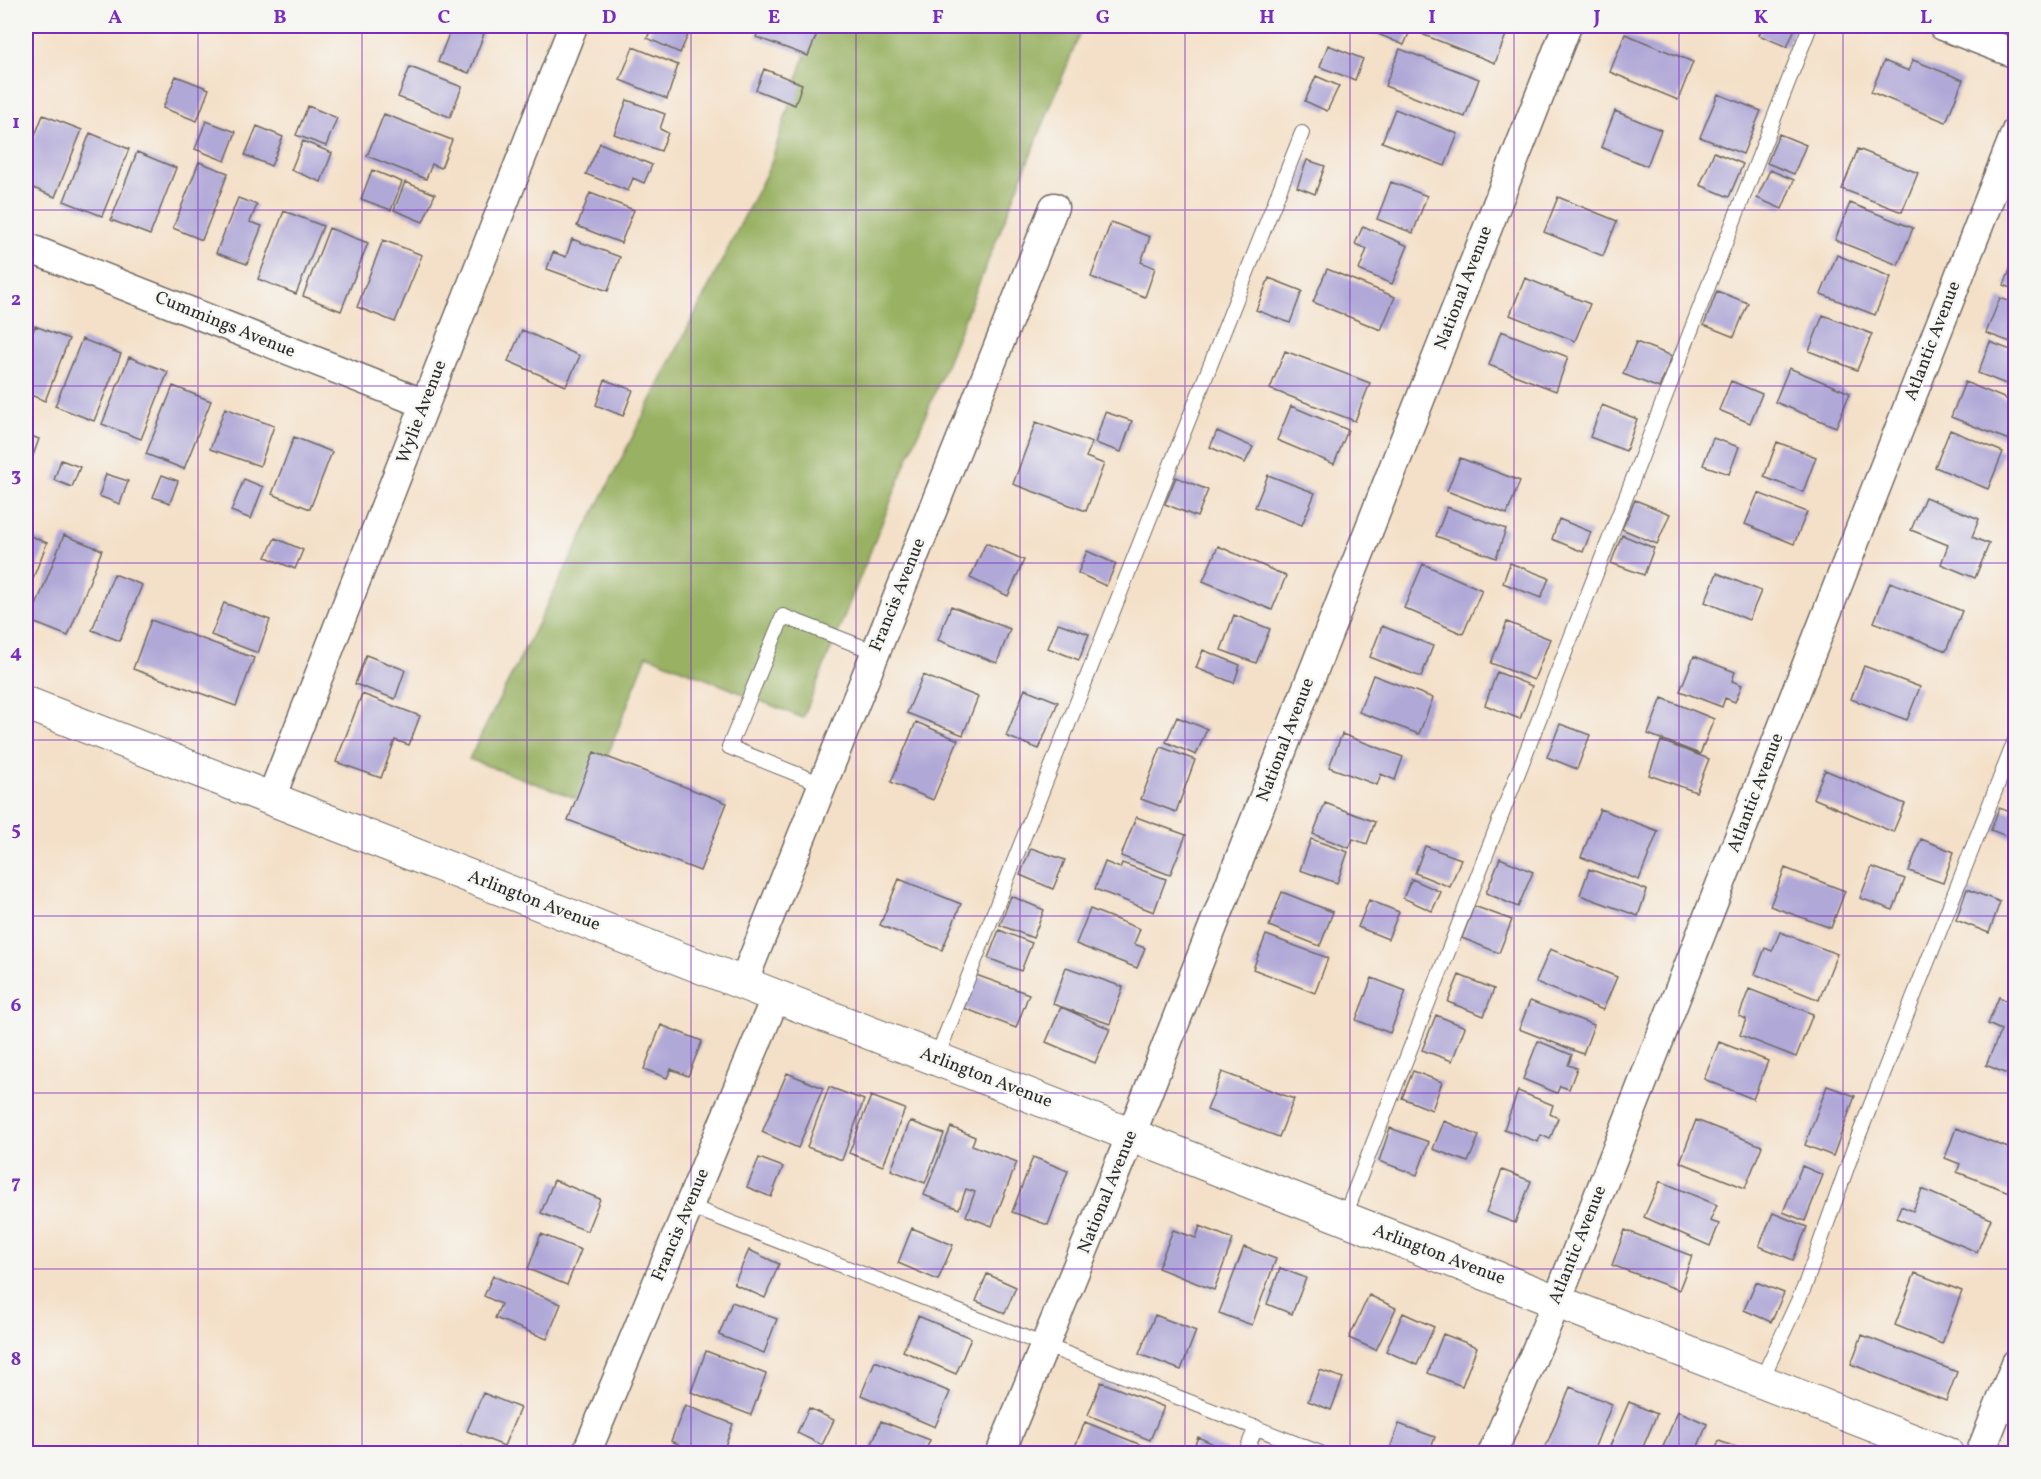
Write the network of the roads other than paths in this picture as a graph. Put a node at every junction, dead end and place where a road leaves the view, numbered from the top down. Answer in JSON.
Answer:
{"nodes":[{"id":1,"x":573,"y":26,"type":"edge"},
{"id":2,"x":1567,"y":26,"type":"edge"},
{"id":3,"x":1810,"y":26,"type":"edge"},
{"id":4,"x":1943,"y":26,"type":"edge"},
{"id":5,"x":2016,"y":54,"type":"edge"},
{"id":6,"x":2016,"y":131,"type":"edge"},
{"id":7,"x":1302,"y":133,"type":"dead end"},
{"id":8,"x":1054,"y":207,"type":"dead end"},
{"id":9,"x":26,"y":247,"type":"edge"},
{"id":10,"x":424,"y":404,"type":"junction"},
{"id":11,"x":875,"y":652,"type":"junction"},
{"id":12,"x":26,"y":703,"type":"edge"},
{"id":13,"x":2016,"y":738,"type":"edge"},
{"id":14,"x":822,"y":784,"type":"junction"},
{"id":15,"x":271,"y":798,"type":"junction"},
{"id":16,"x":742,"y":983,"type":"junction"},
{"id":17,"x":776,"y":996,"type":"junction"},
{"id":18,"x":936,"y":1059,"type":"junction"},
{"id":19,"x":1131,"y":1135,"type":"junction"},
{"id":20,"x":689,"y":1206,"type":"junction"},
{"id":21,"x":1344,"y":1218,"type":"junction"},
{"id":22,"x":1557,"y":1300,"type":"junction"},
{"id":23,"x":1045,"y":1345,"type":"junction"},
{"id":24,"x":2016,"y":1363,"type":"edge"},
{"id":25,"x":1761,"y":1381,"type":"junction"},
{"id":26,"x":1256,"y":1427,"type":"junction"},
{"id":27,"x":586,"y":1454,"type":"edge"},
{"id":28,"x":1000,"y":1454,"type":"edge"},
{"id":29,"x":1245,"y":1454,"type":"edge"},
{"id":30,"x":1323,"y":1454,"type":"edge"},
{"id":31,"x":1492,"y":1454,"type":"edge"},
{"id":32,"x":1947,"y":1454,"type":"edge"},
{"id":33,"x":1980,"y":1454,"type":"edge"}],
"edges":[{"from":1,"to":10,"type":"street","name":"Wylie Avenue"},
{"from":2,"to":19,"type":"street","name":"National Avenue"},
{"from":3,"to":21,"type":"lane"},
{"from":4,"to":5,"type":"street"},
{"from":6,"to":22,"type":"street","name":"Atlantic Avenue"},
{"from":7,"to":18,"type":"lane"},
{"from":8,"to":11,"type":"street","name":"Francis Avenue"},
{"from":9,"to":10,"type":"street","name":"Cummings Avenue"},
{"from":10,"to":15,"type":"street","name":"Wylie Avenue"},
{"from":11,"to":14,"type":"street","name":"Francis Avenue"},
{"from":11,"to":14,"type":"lane"},
{"from":12,"to":15,"type":"street","name":"Arlington Avenue"},
{"from":13,"to":25,"type":"lane"},
{"from":14,"to":16,"type":"street","name":"Francis Avenue"},
{"from":15,"to":16,"type":"street","name":"Arlington Avenue"},
{"from":16,"to":17,"type":"street","name":"Arlington Avenue"},
{"from":17,"to":18,"type":"street","name":"Arlington Avenue"},
{"from":17,"to":20,"type":"street","name":"Francis Avenue"},
{"from":18,"to":19,"type":"street","name":"Arlington Avenue"},
{"from":19,"to":21,"type":"street","name":"Arlington Avenue"},
{"from":19,"to":23,"type":"street","name":"National Avenue"},
{"from":20,"to":23,"type":"lane"},
{"from":20,"to":27,"type":"street","name":"Francis Avenue"},
{"from":21,"to":22,"type":"street","name":"Arlington Avenue"},
{"from":22,"to":25,"type":"street","name":"Arlington Avenue"},
{"from":22,"to":31,"type":"street","name":"Atlantic Avenue"},
{"from":23,"to":26,"type":"lane"},
{"from":23,"to":28,"type":"street","name":"National Avenue"},
{"from":24,"to":33,"type":"street"},
{"from":25,"to":32,"type":"street","name":"Arlington Avenue"},
{"from":26,"to":29,"type":"lane"},
{"from":26,"to":30,"type":"lane"}]}
